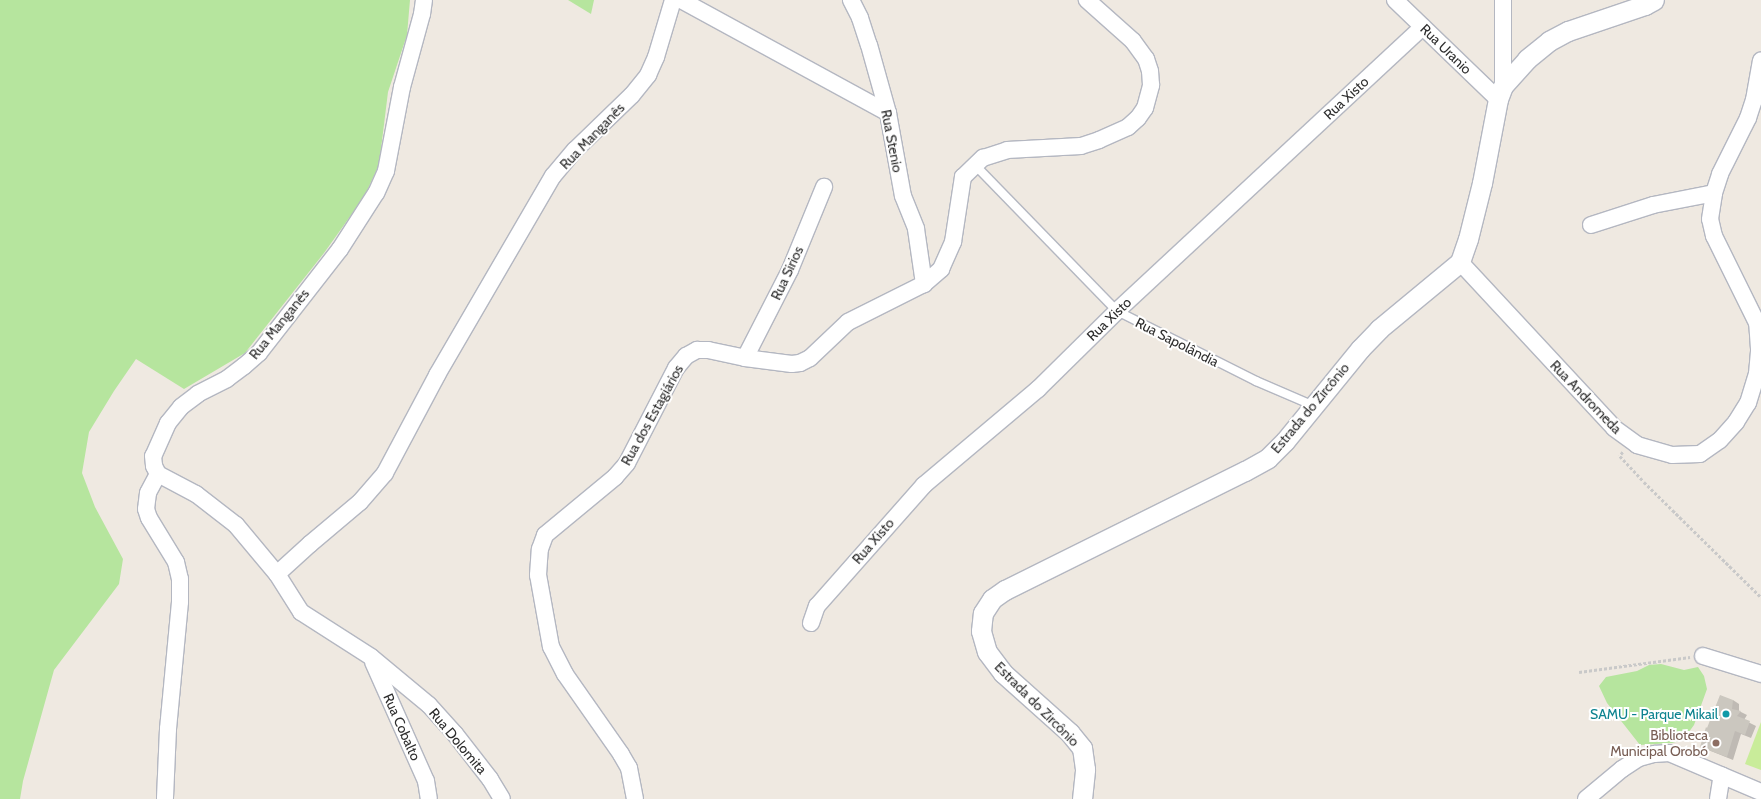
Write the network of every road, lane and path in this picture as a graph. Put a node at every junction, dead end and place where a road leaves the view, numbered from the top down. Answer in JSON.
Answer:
{"nodes":[{"id":1,"x":424,"y":0,"type":"edge"},
{"id":2,"x":673,"y":0,"type":"edge"},
{"id":3,"x":682,"y":0,"type":"edge"},
{"id":4,"x":851,"y":0,"type":"edge"},
{"id":5,"x":1086,"y":0,"type":"edge"},
{"id":6,"x":1394,"y":0,"type":"edge"},
{"id":7,"x":1503,"y":0,"type":"edge"},
{"id":8,"x":1654,"y":0,"type":"edge"},
{"id":9,"x":1423,"y":27,"type":"junction"},
{"id":10,"x":1761,"y":61,"type":"edge"},
{"id":11,"x":1501,"y":92,"type":"junction"},
{"id":12,"x":888,"y":113,"type":"junction"},
{"id":13,"x":975,"y":165,"type":"junction"},
{"id":14,"x":824,"y":187,"type":"dead end"},
{"id":15,"x":1714,"y":193,"type":"junction"},
{"id":16,"x":1591,"y":225,"type":"dead end"},
{"id":17,"x":1460,"y":262,"type":"junction"},
{"id":18,"x":924,"y":284,"type":"junction"},
{"id":19,"x":1117,"y":311,"type":"junction"},
{"id":20,"x":745,"y":358,"type":"junction"},
{"id":21,"x":1314,"y":406,"type":"junction"},
{"id":22,"x":1631,"y":441,"type":"junction"},
{"id":23,"x":158,"y":474,"type":"junction"},
{"id":24,"x":277,"y":574,"type":"junction"},
{"id":25,"x":1761,"y":598,"type":"edge"},
{"id":26,"x":811,"y":623,"type":"dead end"},
{"id":27,"x":1703,"y":656,"type":"joint"},
{"id":28,"x":371,"y":657,"type":"junction"},
{"id":29,"x":1579,"y":672,"type":"dead end"},
{"id":30,"x":1761,"y":674,"type":"edge"},
{"id":31,"x":1722,"y":776,"type":"junction"},
{"id":32,"x":1761,"y":792,"type":"edge"},
{"id":33,"x":165,"y":799,"type":"edge"},
{"id":34,"x":429,"y":799,"type":"edge"},
{"id":35,"x":502,"y":799,"type":"edge"},
{"id":36,"x":635,"y":799,"type":"edge"},
{"id":37,"x":1082,"y":799,"type":"edge"},
{"id":38,"x":1586,"y":799,"type":"edge"},
{"id":39,"x":1718,"y":799,"type":"edge"}],
"edges":[{"from":1,"to":23,"type":"street","name":"Rua Manganês"},
{"from":2,"to":24,"type":"street","name":"Rua Manganês"},
{"from":3,"to":12,"type":"street"},
{"from":4,"to":12,"type":"street","name":"Rua Stenio"},
{"from":5,"to":13,"type":"street","name":"Rua dos Estagiários"},
{"from":6,"to":9,"type":"street","name":"Rua Uranio"},
{"from":7,"to":11,"type":"street"},
{"from":8,"to":11,"type":"street"},
{"from":9,"to":11,"type":"street","name":"Rua Uranio"},
{"from":9,"to":19,"type":"street","name":"Rua Xisto"},
{"from":10,"to":15,"type":"street","name":"Rua Andromeda"},
{"from":11,"to":17,"type":"street"},
{"from":12,"to":18,"type":"street","name":"Rua Stenio"},
{"from":13,"to":18,"type":"street","name":"Rua dos Estagiários"},
{"from":13,"to":19,"type":"lane","name":"Rua Sapolândia"},
{"from":14,"to":20,"type":"street","name":"Rua Sirios"},
{"from":15,"to":16,"type":"street"},
{"from":15,"to":22,"type":"street","name":"Rua Andromeda"},
{"from":17,"to":21,"type":"street","name":"Estrada do Zircônio"},
{"from":17,"to":22,"type":"street","name":"Rua Andromeda"},
{"from":18,"to":20,"type":"street","name":"Rua dos Estagiários"},
{"from":19,"to":21,"type":"lane","name":"Rua Sapolândia"},
{"from":19,"to":26,"type":"street","name":"Rua Xisto"},
{"from":20,"to":36,"type":"street","name":"Rua dos Estagiários"},
{"from":21,"to":37,"type":"street","name":"Estrada do Zircônio"},
{"from":22,"to":25,"type":"path"},
{"from":23,"to":24,"type":"street"},
{"from":23,"to":33,"type":"street"},
{"from":24,"to":28,"type":"street"},
{"from":27,"to":29,"type":"path"},
{"from":27,"to":30,"type":"street"},
{"from":28,"to":34,"type":"street","name":"Rua Cobalto"},
{"from":28,"to":35,"type":"street","name":"Rua Dolomita"},
{"from":31,"to":32,"type":"street"},
{"from":31,"to":38,"type":"street"},
{"from":31,"to":39,"type":"street"}]}
